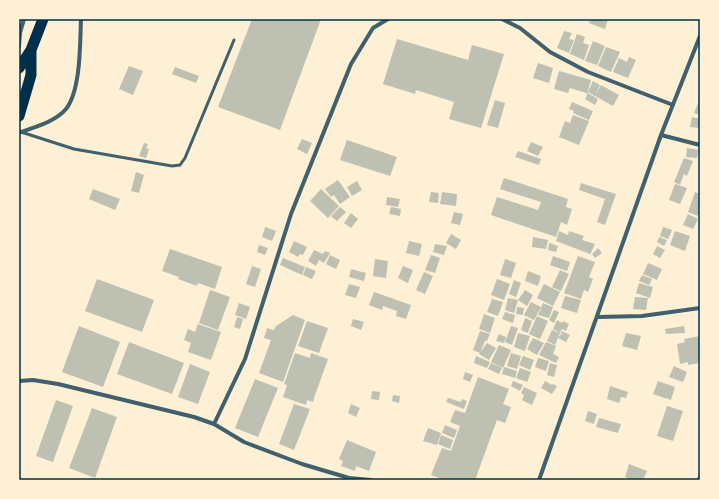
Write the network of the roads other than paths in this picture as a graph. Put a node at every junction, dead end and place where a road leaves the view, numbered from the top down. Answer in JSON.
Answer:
{"nodes":[{"id":1,"x":24,"y":19,"type":"edge"},
{"id":2,"x":42,"y":19,"type":"edge"},
{"id":3,"x":81,"y":19,"type":"edge"},
{"id":4,"x":388,"y":19,"type":"edge"},
{"id":5,"x":502,"y":19,"type":"edge"},
{"id":6,"x":700,"y":36,"type":"edge"},
{"id":7,"x":234,"y":40,"type":"dead end"},
{"id":8,"x":19,"y":46,"type":"edge"},
{"id":9,"x":31,"y":50,"type":"junction"},
{"id":10,"x":19,"y":68,"type":"edge"},
{"id":11,"x":673,"y":105,"type":"junction"},
{"id":12,"x":19,"y":116,"type":"edge"},
{"id":13,"x":20,"y":132,"type":"edge"},
{"id":14,"x":662,"y":135,"type":"junction"},
{"id":15,"x":700,"y":145,"type":"edge"},
{"id":16,"x":700,"y":308,"type":"edge"},
{"id":17,"x":598,"y":317,"type":"junction"},
{"id":18,"x":19,"y":381,"type":"edge"},
{"id":19,"x":214,"y":424,"type":"junction"},
{"id":20,"x":700,"y":477,"type":"edge"},
{"id":21,"x":371,"y":480,"type":"edge"},
{"id":22,"x":539,"y":480,"type":"edge"},
{"id":23,"x":699,"y":480,"type":"edge"}],
"edges":[{"from":1,"to":8,"type":"street"},
{"from":2,"to":9,"type":"highway"},
{"from":3,"to":13,"type":"street"},
{"from":4,"to":19,"type":"street"},
{"from":5,"to":11,"type":"street"},
{"from":6,"to":11,"type":"street"},
{"from":7,"to":13,"type":"lane"},
{"from":9,"to":10,"type":"highway"},
{"from":9,"to":12,"type":"highway"},
{"from":11,"to":14,"type":"street"},
{"from":14,"to":15,"type":"street"},
{"from":14,"to":17,"type":"street"},
{"from":16,"to":17,"type":"street"},
{"from":17,"to":22,"type":"street"},
{"from":18,"to":19,"type":"street"},
{"from":19,"to":21,"type":"street"},
{"from":20,"to":23,"type":"street"}]}
